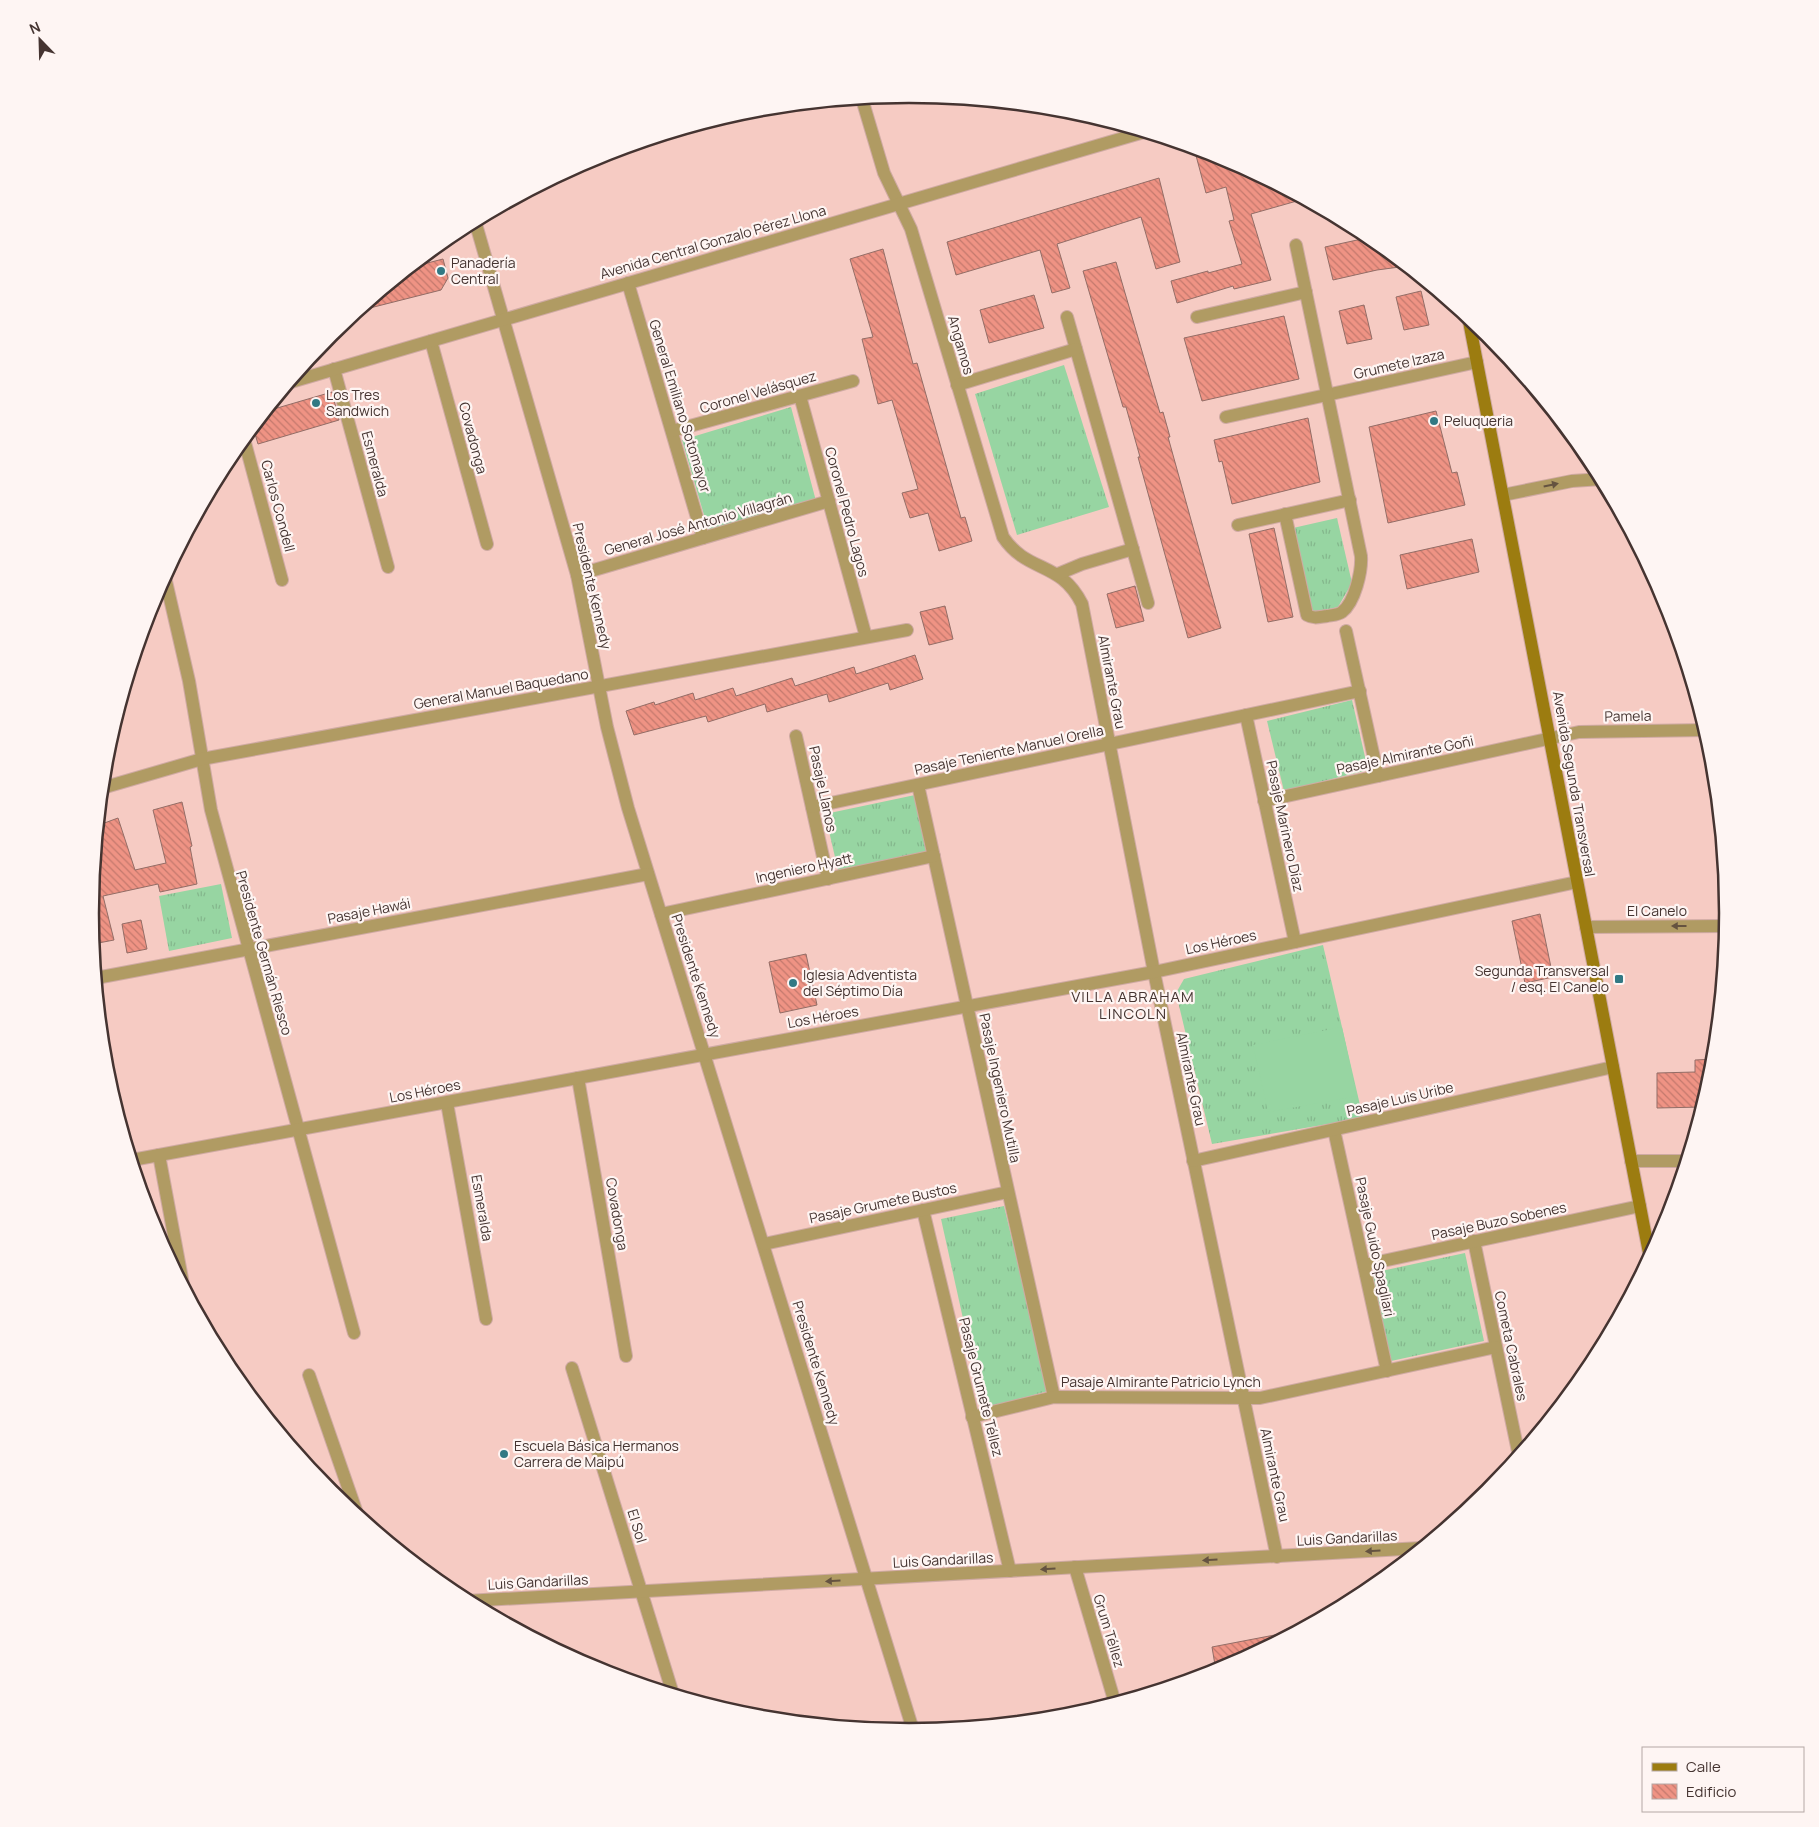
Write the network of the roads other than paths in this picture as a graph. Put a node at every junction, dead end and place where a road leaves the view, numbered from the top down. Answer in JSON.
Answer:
{"nodes":[{"id":1,"x":863,"y":104,"type":"edge"},
{"id":2,"x":1134,"y":135,"type":"edge"},
{"id":3,"x":898,"y":204,"type":"junction"},
{"id":4,"x":477,"y":228,"type":"edge"},
{"id":5,"x":1296,"y":245,"type":"dead end"},
{"id":6,"x":628,"y":283,"type":"junction"},
{"id":7,"x":1306,"y":292,"type":"junction"},
{"id":8,"x":1067,"y":316,"type":"dead end"},
{"id":9,"x":1197,"y":317,"type":"dead end"},
{"id":10,"x":504,"y":319,"type":"junction"},
{"id":11,"x":1472,"y":329,"type":"edge"},
{"id":12,"x":431,"y":341,"type":"junction"},
{"id":13,"x":1076,"y":349,"type":"junction"},
{"id":14,"x":1477,"y":362,"type":"junction"},
{"id":15,"x":334,"y":369,"type":"junction"},
{"id":16,"x":300,"y":379,"type":"edge"},
{"id":17,"x":853,"y":381,"type":"dead end"},
{"id":18,"x":957,"y":385,"type":"junction"},
{"id":19,"x":800,"y":396,"type":"junction"},
{"id":20,"x":1328,"y":396,"type":"junction"},
{"id":21,"x":1226,"y":417,"type":"dead end"},
{"id":22,"x":672,"y":431,"type":"junction"},
{"id":23,"x":246,"y":447,"type":"edge"},
{"id":24,"x":1594,"y":480,"type":"edge"},
{"id":25,"x":1503,"y":495,"type":"junction"},
{"id":26,"x":1350,"y":500,"type":"junction"},
{"id":27,"x":828,"y":501,"type":"junction"},
{"id":28,"x":1285,"y":514,"type":"junction"},
{"id":29,"x":1238,"y":524,"type":"dead end"},
{"id":30,"x":703,"y":538,"type":"junction"},
{"id":31,"x":487,"y":544,"type":"dead end"},
{"id":32,"x":1133,"y":549,"type":"junction"},
{"id":33,"x":388,"y":567,"type":"dead end"},
{"id":34,"x":1058,"y":574,"type":"junction"},
{"id":35,"x":577,"y":575,"type":"junction"},
{"id":36,"x":282,"y":580,"type":"dead end"},
{"id":37,"x":167,"y":587,"type":"edge"},
{"id":38,"x":1148,"y":603,"type":"dead end"},
{"id":39,"x":907,"y":630,"type":"dead end"},
{"id":40,"x":1346,"y":631,"type":"dead end"},
{"id":41,"x":866,"y":637,"type":"junction"},
{"id":42,"x":598,"y":686,"type":"junction"},
{"id":43,"x":1360,"y":691,"type":"junction"},
{"id":44,"x":1246,"y":715,"type":"junction"},
{"id":45,"x":1699,"y":730,"type":"edge"},
{"id":46,"x":796,"y":736,"type":"dead end"},
{"id":47,"x":1551,"y":738,"type":"junction"},
{"id":48,"x":1109,"y":744,"type":"junction"},
{"id":49,"x":202,"y":759,"type":"junction"},
{"id":50,"x":1378,"y":776,"type":"junction"},
{"id":51,"x":918,"y":785,"type":"junction"},
{"id":52,"x":109,"y":786,"type":"edge"},
{"id":53,"x":1264,"y":801,"type":"junction"},
{"id":54,"x":812,"y":807,"type":"junction"},
{"id":55,"x":934,"y":856,"type":"junction"},
{"id":56,"x":648,"y":874,"type":"junction"},
{"id":57,"x":828,"y":878,"type":"junction"},
{"id":58,"x":1577,"y":882,"type":"junction"},
{"id":59,"x":661,"y":914,"type":"junction"},
{"id":60,"x":1720,"y":926,"type":"edge"},
{"id":61,"x":1586,"y":927,"type":"junction"},
{"id":62,"x":1295,"y":942,"type":"junction"},
{"id":63,"x":248,"y":949,"type":"junction"},
{"id":64,"x":1154,"y":972,"type":"junction"},
{"id":65,"x":101,"y":977,"type":"edge"},
{"id":66,"x":967,"y":1006,"type":"junction"},
{"id":67,"x":705,"y":1054,"type":"junction"},
{"id":68,"x":1613,"y":1067,"type":"junction"},
{"id":69,"x":578,"y":1078,"type":"junction"},
{"id":70,"x":447,"y":1103,"type":"junction"},
{"id":71,"x":299,"y":1130,"type":"junction"},
{"id":72,"x":1334,"y":1130,"type":"junction"},
{"id":73,"x":159,"y":1155,"type":"junction"},
{"id":74,"x":137,"y":1159,"type":"edge"},
{"id":75,"x":1632,"y":1161,"type":"junction"},
{"id":76,"x":1681,"y":1161,"type":"edge"},
{"id":77,"x":1193,"y":1162,"type":"junction"},
{"id":78,"x":1008,"y":1192,"type":"junction"},
{"id":79,"x":1640,"y":1206,"type":"junction"},
{"id":80,"x":923,"y":1210,"type":"junction"},
{"id":81,"x":1474,"y":1242,"type":"junction"},
{"id":82,"x":764,"y":1244,"type":"junction"},
{"id":83,"x":1648,"y":1248,"type":"edge"},
{"id":84,"x":178,"y":1264,"type":"edge"},
{"id":85,"x":1364,"y":1265,"type":"junction"},
{"id":86,"x":486,"y":1319,"type":"dead end"},
{"id":87,"x":354,"y":1333,"type":"dead end"},
{"id":88,"x":1496,"y":1347,"type":"junction"},
{"id":89,"x":626,"y":1356,"type":"dead end"},
{"id":90,"x":572,"y":1368,"type":"dead end"},
{"id":91,"x":1387,"y":1371,"type":"junction"},
{"id":92,"x":309,"y":1375,"type":"dead end"},
{"id":93,"x":1054,"y":1398,"type":"junction"},
{"id":94,"x":1244,"y":1398,"type":"junction"},
{"id":95,"x":972,"y":1417,"type":"junction"},
{"id":96,"x":1518,"y":1449,"type":"edge"},
{"id":97,"x":354,"y":1503,"type":"edge"},
{"id":98,"x":1413,"y":1548,"type":"edge"},
{"id":99,"x":1277,"y":1557,"type":"junction"},
{"id":100,"x":1075,"y":1567,"type":"junction"},
{"id":101,"x":1010,"y":1571,"type":"junction"},
{"id":102,"x":867,"y":1579,"type":"junction"},
{"id":103,"x":641,"y":1592,"type":"junction"},
{"id":104,"x":479,"y":1600,"type":"edge"},
{"id":105,"x":670,"y":1688,"type":"edge"},
{"id":106,"x":1115,"y":1698,"type":"edge"},
{"id":107,"x":912,"y":1724,"type":"edge"}],
"edges":[{"from":1,"to":3,"type":"street","name":"Angamos"},
{"from":2,"to":3,"type":"street","name":"Avenida Central Gonzalo Pérez Llona"},
{"from":3,"to":6,"type":"street","name":"Avenida Central Gonzalo Pérez Llona"},
{"from":3,"to":18,"type":"street","name":"Angamos"},
{"from":4,"to":10,"type":"street","name":"Presidente Kennedy"},
{"from":5,"to":7,"type":"street"},
{"from":6,"to":10,"type":"street","name":"Avenida Central Gonzalo Pérez Llona"},
{"from":6,"to":22,"type":"street","name":"General Emiliano Sotomayor"},
{"from":7,"to":9,"type":"street"},
{"from":7,"to":20,"type":"street"},
{"from":8,"to":13,"type":"street"},
{"from":10,"to":12,"type":"street","name":"Avenida Central Gonzalo Pérez Llona"},
{"from":10,"to":35,"type":"street","name":"Presidente Kennedy"},
{"from":11,"to":14,"type":"main road","name":"Avenida Segunda Transversal"},
{"from":12,"to":15,"type":"street","name":"Avenida Central Gonzalo Pérez Llona"},
{"from":12,"to":31,"type":"street","name":"Covadonga"},
{"from":13,"to":18,"type":"street"},
{"from":13,"to":32,"type":"street"},
{"from":14,"to":20,"type":"street","name":"Grumete Izaza"},
{"from":14,"to":25,"type":"main road","name":"Avenida Segunda Transversal"},
{"from":15,"to":16,"type":"street","name":"Avenida Central Gonzalo Pérez Llona"},
{"from":15,"to":33,"type":"street","name":"Esmeralda"},
{"from":17,"to":19,"type":"street","name":"Coronel Velásquez"},
{"from":18,"to":34,"type":"street","name":"Angamos"},
{"from":19,"to":22,"type":"street","name":"Coronel Velásquez"},
{"from":19,"to":27,"type":"street","name":"Coronel Pedro Lagos"},
{"from":20,"to":21,"type":"street","name":"Grumete Izaza"},
{"from":20,"to":26,"type":"street"},
{"from":22,"to":30,"type":"street","name":"General Emiliano Sotomayor"},
{"from":23,"to":36,"type":"street","name":"Carlos Condell"},
{"from":25,"to":24,"type":"street","one_way":true},
{"from":25,"to":47,"type":"main road","name":"Avenida Segunda Transversal"},
{"from":26,"to":28,"type":"street"},
{"from":26,"to":28,"type":"street"},
{"from":27,"to":30,"type":"street","name":"General José Antonio Villagrán"},
{"from":27,"to":41,"type":"street","name":"Coronel Pedro Lagos"},
{"from":28,"to":29,"type":"street"},
{"from":30,"to":35,"type":"street","name":"General José Antonio Villagrán"},
{"from":32,"to":34,"type":"street"},
{"from":32,"to":38,"type":"street"},
{"from":34,"to":48,"type":"street","name":"Almirante Grau"},
{"from":35,"to":42,"type":"street","name":"Presidente Kennedy"},
{"from":37,"to":49,"type":"street","name":"Presidente Germán Riesco"},
{"from":39,"to":41,"type":"street","name":"General Manuel Baquedano"},
{"from":40,"to":43,"type":"street"},
{"from":41,"to":42,"type":"street","name":"General Manuel Baquedano"},
{"from":42,"to":49,"type":"street","name":"General Manuel Baquedano"},
{"from":42,"to":56,"type":"street","name":"Presidente Kennedy"},
{"from":43,"to":44,"type":"street","name":"Pasaje Teniente Manuel Orella"},
{"from":43,"to":50,"type":"street"},
{"from":44,"to":48,"type":"street","name":"Pasaje Teniente Manuel Orella"},
{"from":44,"to":53,"type":"street","name":"Pasaje Marinero Díaz"},
{"from":45,"to":47,"type":"street","name":"Pamela"},
{"from":46,"to":54,"type":"street","name":"Pasaje Llanos"},
{"from":47,"to":50,"type":"street","name":"Pasaje Almirante Goñi"},
{"from":47,"to":58,"type":"main road","name":"Avenida Segunda Transversal"},
{"from":48,"to":51,"type":"street","name":"Pasaje Teniente Manuel Orella"},
{"from":48,"to":64,"type":"street","name":"Almirante Grau"},
{"from":49,"to":52,"type":"street","name":"General Manuel Baquedano"},
{"from":49,"to":63,"type":"street","name":"Presidente Germán Riesco"},
{"from":50,"to":53,"type":"street","name":"Pasaje Almirante Goñi"},
{"from":51,"to":54,"type":"street","name":"Pasaje Teniente Manuel Orella"},
{"from":51,"to":55,"type":"street","name":"Pasaje Ingeniero Mutilla"},
{"from":53,"to":62,"type":"street","name":"Pasaje Marinero Díaz"},
{"from":54,"to":57,"type":"street","name":"Pasaje Llanos"},
{"from":55,"to":57,"type":"street","name":"Ingeniero Hyatt"},
{"from":55,"to":66,"type":"street","name":"Pasaje Ingeniero Mutilla"},
{"from":56,"to":59,"type":"street","name":"Presidente Kennedy"},
{"from":56,"to":63,"type":"street","name":"Pasaje Hawái"},
{"from":57,"to":59,"type":"street","name":"Ingeniero Hyatt"},
{"from":58,"to":61,"type":"main road","name":"Avenida Segunda Transversal"},
{"from":58,"to":62,"type":"street","name":"Los Héroes"},
{"from":59,"to":67,"type":"street","name":"Presidente Kennedy"},
{"from":60,"to":61,"type":"street","name":"El Canelo","one_way":true},
{"from":61,"to":68,"type":"main road","name":"Avenida Segunda Transversal"},
{"from":62,"to":64,"type":"street","name":"Los Héroes"},
{"from":63,"to":65,"type":"street","name":"Pasaje Hawái"},
{"from":63,"to":71,"type":"street","name":"Presidente Germán Riesco"},
{"from":64,"to":66,"type":"street","name":"Los Héroes"},
{"from":64,"to":77,"type":"street","name":"Almirante Grau"},
{"from":66,"to":67,"type":"street","name":"Los Héroes"},
{"from":66,"to":78,"type":"street","name":"Pasaje Ingeniero Mutilla"},
{"from":67,"to":69,"type":"street","name":"Los Héroes"},
{"from":67,"to":82,"type":"street","name":"Presidente Kennedy"},
{"from":68,"to":72,"type":"street","name":"Pasaje Luis Uribe"},
{"from":68,"to":75,"type":"main road","name":"Avenida Segunda Transversal"},
{"from":69,"to":70,"type":"street","name":"Los Héroes"},
{"from":69,"to":89,"type":"street","name":"Covadonga"},
{"from":70,"to":71,"type":"street","name":"Los Héroes"},
{"from":70,"to":86,"type":"street","name":"Esmeralda"},
{"from":71,"to":73,"type":"street","name":"Los Héroes"},
{"from":71,"to":87,"type":"street","name":"Presidente Germán Riesco"},
{"from":72,"to":77,"type":"street","name":"Pasaje Luis Uribe"},
{"from":72,"to":85,"type":"street","name":"Pasaje Guido Spagliari"},
{"from":73,"to":74,"type":"street","name":"Los Héroes"},
{"from":73,"to":84,"type":"street"},
{"from":75,"to":76,"type":"street"},
{"from":75,"to":79,"type":"main road","name":"Avenida Segunda Transversal"},
{"from":77,"to":94,"type":"street","name":"Almirante Grau"},
{"from":78,"to":80,"type":"street","name":"Pasaje Grumete Bustos"},
{"from":78,"to":93,"type":"street","name":"Pasaje Ingeniero Mutilla"},
{"from":79,"to":81,"type":"street","name":"Pasaje Buzo Sobenes"},
{"from":79,"to":83,"type":"main road","name":"Avenida Segunda Transversal"},
{"from":80,"to":82,"type":"street","name":"Pasaje Grumete Bustos"},
{"from":80,"to":95,"type":"street","name":"Pasaje Grumete Téllez"},
{"from":81,"to":85,"type":"street","name":"Pasaje Buzo Sobenes"},
{"from":81,"to":88,"type":"street","name":"Cometa Cabrales"},
{"from":82,"to":102,"type":"street","name":"Presidente Kennedy"},
{"from":85,"to":91,"type":"street","name":"Pasaje Guido Spagliari"},
{"from":88,"to":91,"type":"street","name":"Pasaje Almirante Patricio Lynch"},
{"from":88,"to":96,"type":"street","name":"Cometa Cabrales"},
{"from":90,"to":103,"type":"street","name":"El Sol"},
{"from":91,"to":94,"type":"street","name":"Pasaje Almirante Patricio Lynch"},
{"from":92,"to":97,"type":"street"},
{"from":93,"to":94,"type":"street","name":"Pasaje Almirante Patricio Lynch"},
{"from":93,"to":95,"type":"street","name":"Pasaje Almirante Patricio Lynch"},
{"from":94,"to":99,"type":"street","name":"Almirante Grau"},
{"from":95,"to":101,"type":"street","name":"Pasaje Grumete Téllez"},
{"from":98,"to":99,"type":"street","name":"Luis Gandarillas","one_way":true},
{"from":99,"to":100,"type":"street","name":"Luis Gandarillas","one_way":true},
{"from":100,"to":101,"type":"street","name":"Luis Gandarillas","one_way":true},
{"from":100,"to":106,"type":"street","name":"Grum Téllez"},
{"from":101,"to":102,"type":"street","name":"Luis Gandarillas"},
{"from":102,"to":103,"type":"street","name":"Luis Gandarillas","one_way":true},
{"from":102,"to":107,"type":"street","name":"Presidente Kennedy"},
{"from":103,"to":104,"type":"street","name":"Luis Gandarillas"},
{"from":103,"to":105,"type":"street","name":"El Sol"}]}
